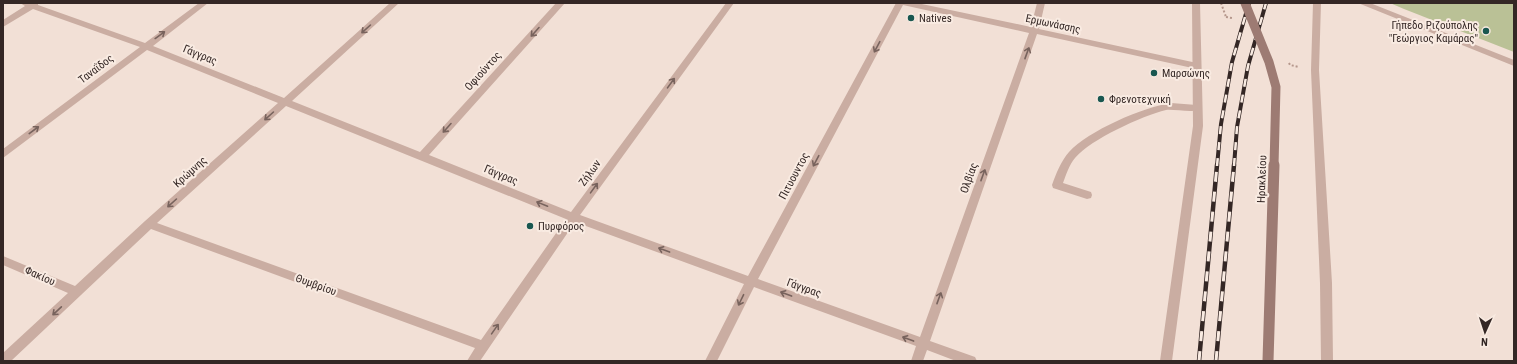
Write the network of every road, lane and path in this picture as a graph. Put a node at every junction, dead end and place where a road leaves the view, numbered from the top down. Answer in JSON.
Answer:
{"nodes":[{"id":1,"x":204,"y":3,"type":"edge"},
{"id":2,"x":395,"y":3,"type":"edge"},
{"id":3,"x":561,"y":3,"type":"edge"},
{"id":4,"x":730,"y":3,"type":"edge"},
{"id":5,"x":900,"y":3,"type":"edge"},
{"id":6,"x":905,"y":3,"type":"edge"},
{"id":7,"x":1041,"y":3,"type":"edge"},
{"id":8,"x":1196,"y":3,"type":"edge"},
{"id":9,"x":1221,"y":3,"type":"edge"},
{"id":10,"x":1245,"y":3,"type":"edge"},
{"id":11,"x":1317,"y":3,"type":"edge"},
{"id":12,"x":1362,"y":3,"type":"edge"},
{"id":13,"x":31,"y":4,"type":"edge"},
{"id":14,"x":1226,"y":17,"type":"dead end"},
{"id":15,"x":3,"y":24,"type":"edge"},
{"id":16,"x":1034,"y":31,"type":"junction"},
{"id":17,"x":146,"y":46,"type":"junction"},
{"id":18,"x":1514,"y":63,"type":"edge"},
{"id":19,"x":1196,"y":66,"type":"junction"},
{"id":20,"x":284,"y":103,"type":"junction"},
{"id":21,"x":1197,"y":108,"type":"junction"},
{"id":22,"x":3,"y":154,"type":"edge"},
{"id":23,"x":422,"y":156,"type":"junction"},
{"id":24,"x":1087,"y":195,"type":"dead end"},
{"id":25,"x":573,"y":217,"type":"junction"},
{"id":26,"x":149,"y":224,"type":"junction"},
{"id":27,"x":3,"y":260,"type":"edge"},
{"id":28,"x":751,"y":281,"type":"junction"},
{"id":29,"x":76,"y":292,"type":"junction"},
{"id":30,"x":922,"y":344,"type":"junction"},
{"id":31,"x":483,"y":346,"type":"junction"},
{"id":32,"x":3,"y":361,"type":"edge"},
{"id":33,"x":473,"y":361,"type":"edge"},
{"id":34,"x":711,"y":361,"type":"edge"},
{"id":35,"x":917,"y":361,"type":"edge"},
{"id":36,"x":971,"y":361,"type":"edge"},
{"id":37,"x":1166,"y":361,"type":"edge"},
{"id":38,"x":1268,"y":361,"type":"edge"},
{"id":39,"x":1327,"y":361,"type":"edge"}],
"edges":[{"from":17,"to":1,"type":"street","name":"Ταναΐδος","one_way":true},
{"from":2,"to":20,"type":"street","name":"Κρώμνης","one_way":true},
{"from":3,"to":23,"type":"street","name":"Οφιούντος","one_way":true},
{"from":25,"to":4,"type":"street","name":"Ζήλων","one_way":true},
{"from":5,"to":28,"type":"street","name":"Πιτυουντος","one_way":true},
{"from":6,"to":16,"type":"street","name":"Ερμωνάσσης"},
{"from":7,"to":16,"type":"street","name":"Ολβίας"},
{"from":8,"to":19,"type":"street"},
{"from":9,"to":14,"type":"path"},
{"from":10,"to":38,"type":"main road","name":"Ηρακλείου","bridge":true},
{"from":11,"to":39,"type":"street"},
{"from":12,"to":18,"type":"street"},
{"from":13,"to":15,"type":"street"},
{"from":13,"to":17,"type":"street","name":"Γάγγρας"},
{"from":16,"to":19,"type":"street","name":"Ερμωνάσσης"},
{"from":30,"to":16,"type":"street","name":"Ολβίας","one_way":true},
{"from":17,"to":20,"type":"street","name":"Γάγγρας"},
{"from":22,"to":17,"type":"street","name":"Ταναΐδος","one_way":true},
{"from":19,"to":21,"type":"street"},
{"from":20,"to":23,"type":"street","name":"Γάγγρας"},
{"from":20,"to":26,"type":"street","name":"Κρώμνης","one_way":true},
{"from":21,"to":24,"type":"street"},
{"from":21,"to":37,"type":"street"},
{"from":25,"to":23,"type":"street","name":"Γάγγρας","one_way":true},
{"from":28,"to":25,"type":"street","name":"Γάγγρας","one_way":true},
{"from":31,"to":25,"type":"street","name":"Ζήλων","one_way":true},
{"from":26,"to":29,"type":"street","name":"Κρώμνης"},
{"from":26,"to":31,"type":"street","name":"Θυμβρίου"},
{"from":27,"to":29,"type":"street","name":"Φακίου"},
{"from":30,"to":28,"type":"street","name":"Γάγγρας","one_way":true},
{"from":28,"to":34,"type":"street","name":"Πιτυουντος","one_way":true},
{"from":29,"to":32,"type":"street","name":"Κρώμνης","one_way":true},
{"from":30,"to":35,"type":"street","name":"Ολβίας"},
{"from":30,"to":36,"type":"street","name":"Γάγγρας"},
{"from":31,"to":33,"type":"street","name":"Ζήλων"}]}
